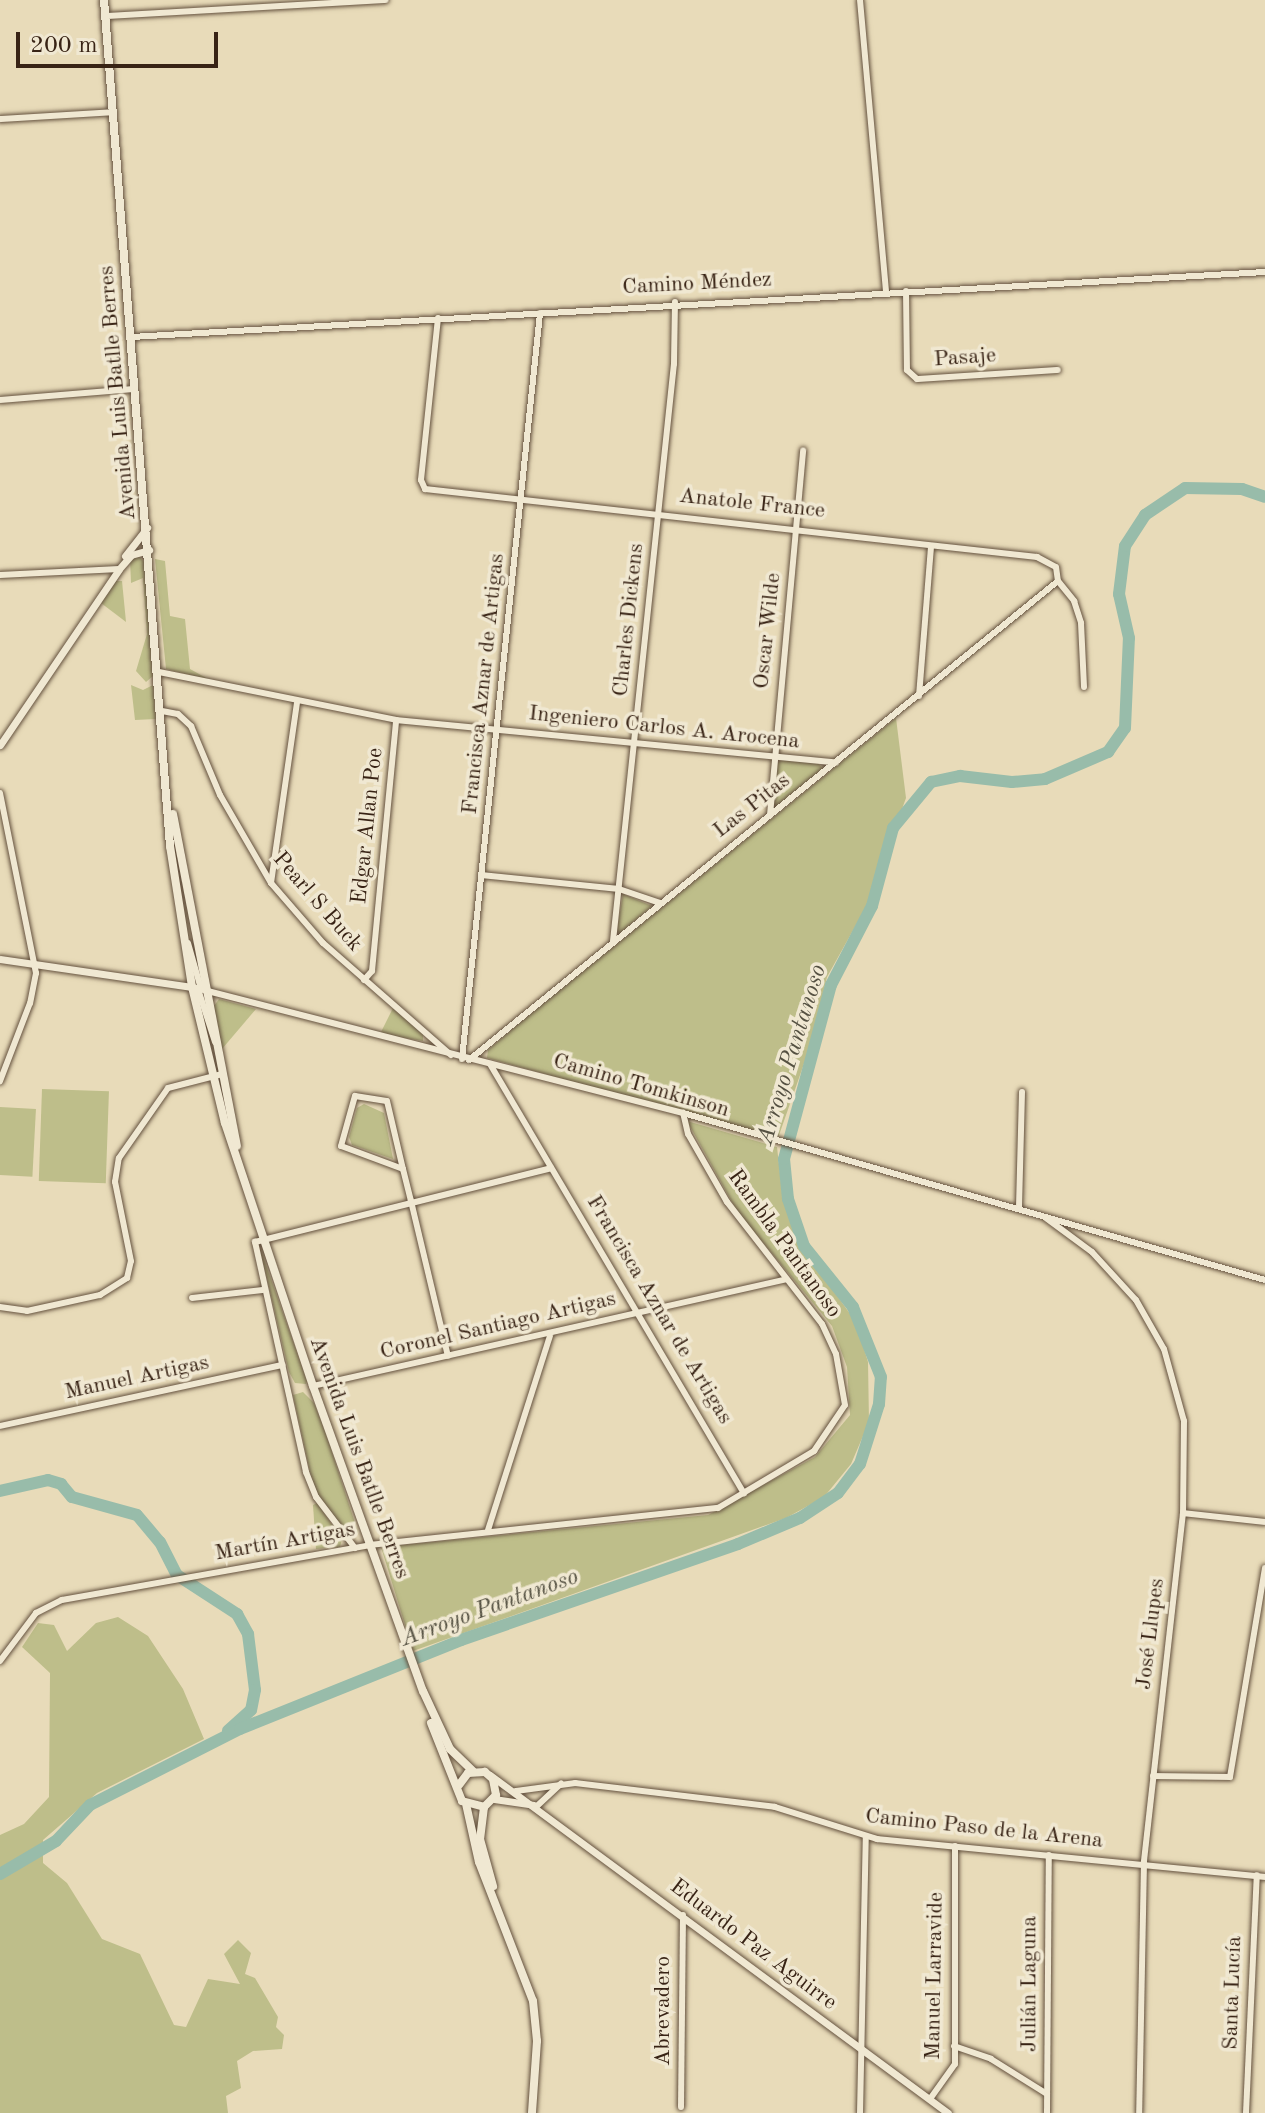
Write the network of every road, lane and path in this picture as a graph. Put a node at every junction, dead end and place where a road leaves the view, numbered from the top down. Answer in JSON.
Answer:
{"nodes":[{"id":1,"x":104,"y":0,"type":"edge"},
{"id":2,"x":386,"y":0,"type":"edge"},
{"id":3,"x":860,"y":0,"type":"edge"},
{"id":4,"x":106,"y":16,"type":"junction"},
{"id":5,"x":113,"y":112,"type":"junction"},
{"id":6,"x":0,"y":119,"type":"edge"},
{"id":7,"x":1265,"y":272,"type":"edge"},
{"id":8,"x":906,"y":291,"type":"junction"},
{"id":9,"x":886,"y":292,"type":"junction"},
{"id":10,"x":675,"y":302,"type":"junction"},
{"id":11,"x":540,"y":313,"type":"junction"},
{"id":12,"x":438,"y":318,"type":"junction"},
{"id":13,"x":131,"y":337,"type":"junction"},
{"id":14,"x":1058,"y":370,"type":"dead end"},
{"id":15,"x":134,"y":389,"type":"junction"},
{"id":16,"x":0,"y":400,"type":"edge"},
{"id":17,"x":803,"y":450,"type":"dead end"},
{"id":18,"x":522,"y":498,"type":"junction"},
{"id":19,"x":658,"y":512,"type":"junction"},
{"id":20,"x":798,"y":527,"type":"junction"},
{"id":21,"x":147,"y":528,"type":"junction"},
{"id":22,"x":931,"y":546,"type":"junction"},
{"id":23,"x":149,"y":550,"type":"junction"},
{"id":24,"x":119,"y":569,"type":"junction"},
{"id":25,"x":0,"y":575,"type":"edge"},
{"id":26,"x":1058,"y":581,"type":"junction"},
{"id":27,"x":159,"y":672,"type":"junction"},
{"id":28,"x":1084,"y":687,"type":"dead end"},
{"id":29,"x":919,"y":696,"type":"junction"},
{"id":30,"x":297,"y":703,"type":"junction"},
{"id":31,"x":162,"y":711,"type":"junction"},
{"id":32,"x":396,"y":720,"type":"junction"},
{"id":33,"x":499,"y":730,"type":"junction"},
{"id":34,"x":635,"y":742,"type":"junction"},
{"id":35,"x":0,"y":745,"type":"edge"},
{"id":36,"x":773,"y":758,"type":"junction"},
{"id":37,"x":836,"y":762,"type":"junction"},
{"id":38,"x":167,"y":783,"type":"junction"},
{"id":39,"x":0,"y":793,"type":"edge"},
{"id":40,"x":770,"y":815,"type":"junction"},
{"id":41,"x":481,"y":875,"type":"junction"},
{"id":42,"x":271,"y":883,"type":"junction"},
{"id":43,"x":619,"y":889,"type":"junction"},
{"id":44,"x":660,"y":903,"type":"junction"},
{"id":45,"x":613,"y":941,"type":"junction"},
{"id":46,"x":0,"y":959,"type":"edge"},
{"id":47,"x":34,"y":965,"type":"junction"},
{"id":48,"x":364,"y":980,"type":"junction"},
{"id":49,"x":199,"y":988,"type":"junction"},
{"id":50,"x":452,"y":1056,"type":"junction"},
{"id":51,"x":466,"y":1059,"type":"junction"},
{"id":52,"x":490,"y":1064,"type":"junction"},
{"id":53,"x":217,"y":1075,"type":"junction"},
{"id":54,"x":0,"y":1081,"type":"edge"},
{"id":55,"x":1022,"y":1092,"type":"dead end"},
{"id":56,"x":683,"y":1113,"type":"junction"},
{"id":57,"x":551,"y":1168,"type":"junction"},
{"id":58,"x":403,"y":1169,"type":"junction"},
{"id":59,"x":411,"y":1201,"type":"junction"},
{"id":60,"x":1019,"y":1207,"type":"junction"},
{"id":61,"x":1040,"y":1214,"type":"junction"},
{"id":62,"x":262,"y":1237,"type":"junction"},
{"id":63,"x":785,"y":1280,"type":"junction"},
{"id":64,"x":1265,"y":1280,"type":"edge"},
{"id":65,"x":263,"y":1290,"type":"junction"},
{"id":66,"x":192,"y":1298,"type":"dead end"},
{"id":67,"x":0,"y":1307,"type":"edge"},
{"id":68,"x":639,"y":1313,"type":"junction"},
{"id":69,"x":550,"y":1336,"type":"junction"},
{"id":70,"x":448,"y":1356,"type":"junction"},
{"id":71,"x":282,"y":1365,"type":"junction"},
{"id":72,"x":313,"y":1386,"type":"junction"},
{"id":73,"x":0,"y":1426,"type":"edge"},
{"id":74,"x":744,"y":1494,"type":"junction"},
{"id":75,"x":1183,"y":1513,"type":"junction"},
{"id":76,"x":1265,"y":1522,"type":"edge"},
{"id":77,"x":488,"y":1530,"type":"junction"},
{"id":78,"x":370,"y":1545,"type":"junction"},
{"id":79,"x":355,"y":1548,"type":"junction"},
{"id":80,"x":1265,"y":1568,"type":"edge"},
{"id":81,"x":0,"y":1661,"type":"edge"},
{"id":82,"x":423,"y":1691,"type":"junction"},
{"id":83,"x":473,"y":1771,"type":"junction"},
{"id":84,"x":490,"y":1775,"type":"junction"},
{"id":85,"x":1153,"y":1776,"type":"junction"},
{"id":86,"x":561,"y":1784,"type":"junction"},
{"id":87,"x":459,"y":1785,"type":"junction"},
{"id":88,"x":516,"y":1791,"type":"junction"},
{"id":89,"x":494,"y":1799,"type":"junction"},
{"id":90,"x":466,"y":1804,"type":"junction"},
{"id":91,"x":537,"y":1806,"type":"junction"},
{"id":92,"x":484,"y":1807,"type":"junction"},
{"id":93,"x":866,"y":1837,"type":"junction"},
{"id":94,"x":955,"y":1846,"type":"junction"},
{"id":95,"x":1049,"y":1855,"type":"junction"},
{"id":96,"x":1144,"y":1862,"type":"junction"},
{"id":97,"x":1261,"y":1876,"type":"edge"},
{"id":98,"x":496,"y":1902,"type":"junction"},
{"id":99,"x":683,"y":1915,"type":"junction"},
{"id":100,"x":954,"y":2046,"type":"junction"},
{"id":101,"x":862,"y":2049,"type":"junction"},
{"id":102,"x":1047,"y":2094,"type":"junction"},
{"id":103,"x":930,"y":2099,"type":"junction"},
{"id":104,"x":681,"y":2107,"type":"dead end"},
{"id":105,"x":532,"y":2113,"type":"edge"},
{"id":106,"x":860,"y":2113,"type":"edge"},
{"id":107,"x":948,"y":2113,"type":"edge"},
{"id":108,"x":1047,"y":2113,"type":"edge"},
{"id":109,"x":1139,"y":2113,"type":"edge"},
{"id":110,"x":1246,"y":2113,"type":"edge"}],
"edges":[{"from":1,"to":4,"type":"main road","name":"Avenida Luis Batlle Berres"},
{"from":2,"to":4,"type":"street"},
{"from":3,"to":9,"type":"street"},
{"from":4,"to":5,"type":"main road","name":"Avenida Luis Batlle Berres"},
{"from":5,"to":6,"type":"street"},
{"from":5,"to":13,"type":"main road","name":"Avenida Luis Batlle Berres"},
{"from":7,"to":8,"type":"street","name":"Camino Méndez"},
{"from":8,"to":9,"type":"street","name":"Camino Méndez"},
{"from":8,"to":14,"type":"street","name":"Pasaje"},
{"from":9,"to":10,"type":"street","name":"Camino Méndez"},
{"from":10,"to":11,"type":"street","name":"Camino Méndez"},
{"from":10,"to":19,"type":"street","name":"Charles Dickens"},
{"from":11,"to":12,"type":"street","name":"Camino Méndez"},
{"from":11,"to":18,"type":"street","name":"Francisca Aznar de Artigas"},
{"from":12,"to":13,"type":"street","name":"Camino Méndez"},
{"from":12,"to":18,"type":"street","name":"Anatole France"},
{"from":13,"to":15,"type":"main road","name":"Avenida Luis Batlle Berres"},
{"from":15,"to":16,"type":"street"},
{"from":15,"to":21,"type":"main road","name":"Avenida Luis Batlle Berres"},
{"from":17,"to":20,"type":"street","name":"Oscar Wilde"},
{"from":18,"to":19,"type":"street","name":"Anatole France"},
{"from":18,"to":33,"type":"street","name":"Francisca Aznar de Artigas"},
{"from":19,"to":20,"type":"street","name":"Anatole France"},
{"from":19,"to":34,"type":"street","name":"Charles Dickens"},
{"from":20,"to":22,"type":"street","name":"Anatole France"},
{"from":20,"to":36,"type":"street","name":"Oscar Wilde"},
{"from":21,"to":23,"type":"main road","name":"Avenida Luis Batlle Berres"},
{"from":21,"to":24,"type":"street"},
{"from":22,"to":26,"type":"street","name":"Anatole France"},
{"from":22,"to":29,"type":"street"},
{"from":23,"to":24,"type":"street"},
{"from":23,"to":27,"type":"main road","name":"Avenida Luis Batlle Berres"},
{"from":24,"to":25,"type":"street"},
{"from":24,"to":35,"type":"street"},
{"from":26,"to":28,"type":"street"},
{"from":26,"to":29,"type":"street","name":"Las Pitas"},
{"from":27,"to":30,"type":"street","name":"Ingeniero Carlos A. Arocena"},
{"from":27,"to":31,"type":"main road","name":"Avenida Luis Batlle Berres"},
{"from":29,"to":37,"type":"street","name":"Las Pitas"},
{"from":30,"to":32,"type":"street","name":"Ingeniero Carlos A. Arocena"},
{"from":30,"to":42,"type":"street"},
{"from":31,"to":38,"type":"main road","name":"Avenida Luis Batlle Berres"},
{"from":31,"to":42,"type":"street","name":"Pearl S Buck"},
{"from":32,"to":33,"type":"street","name":"Ingeniero Carlos A. Arocena"},
{"from":32,"to":48,"type":"street","name":"Edgar Allan Poe"},
{"from":33,"to":34,"type":"street","name":"Ingeniero Carlos A. Arocena"},
{"from":33,"to":41,"type":"street","name":"Francisca Aznar de Artigas"},
{"from":34,"to":36,"type":"street","name":"Ingeniero Carlos A. Arocena"},
{"from":34,"to":43,"type":"street","name":"Charles Dickens"},
{"from":36,"to":37,"type":"street","name":"Ingeniero Carlos A. Arocena"},
{"from":36,"to":40,"type":"street","name":"Oscar Wilde"},
{"from":37,"to":40,"type":"street","name":"Las Pitas"},
{"from":38,"to":49,"type":"main road","name":"Avenida Luis Batlle Berres"},
{"from":38,"to":49,"type":"main road","name":"Avenida Luis Batlle Berres"},
{"from":39,"to":47,"type":"street"},
{"from":40,"to":44,"type":"street","name":"Las Pitas"},
{"from":41,"to":43,"type":"street"},
{"from":41,"to":51,"type":"street","name":"Francisca Aznar de Artigas"},
{"from":42,"to":48,"type":"street","name":"Pearl S Buck"},
{"from":43,"to":44,"type":"street"},
{"from":43,"to":45,"type":"street","name":"Charles Dickens"},
{"from":44,"to":45,"type":"street","name":"Las Pitas"},
{"from":45,"to":51,"type":"street","name":"Las Pitas"},
{"from":46,"to":47,"type":"street","name":"Camino Tomkinson"},
{"from":47,"to":49,"type":"street","name":"Camino Tomkinson"},
{"from":47,"to":54,"type":"street"},
{"from":48,"to":50,"type":"street","name":"Pearl S Buck"},
{"from":49,"to":50,"type":"street","name":"Camino Tomkinson"},
{"from":49,"to":53,"type":"main road","name":"Avenida Luis Batlle Berres"},
{"from":49,"to":53,"type":"main road","name":"Avenida Luis Batlle Berres"},
{"from":50,"to":51,"type":"street","name":"Camino Tomkinson"},
{"from":51,"to":52,"type":"street","name":"Camino Tomkinson"},
{"from":52,"to":56,"type":"street","name":"Camino Tomkinson"},
{"from":52,"to":57,"type":"street","name":"Francisca Aznar de Artigas"},
{"from":53,"to":62,"type":"main road","name":"Avenida Luis Batlle Berres"},
{"from":53,"to":67,"type":"street"},
{"from":55,"to":60,"type":"street"},
{"from":56,"to":60,"type":"street","name":"Camino Tomkinson"},
{"from":56,"to":63,"type":"street","name":"Rambla Pantanoso"},
{"from":57,"to":59,"type":"street"},
{"from":57,"to":68,"type":"street","name":"Francisca Aznar de Artigas"},
{"from":58,"to":58,"type":"street"},
{"from":58,"to":59,"type":"street"},
{"from":59,"to":62,"type":"street"},
{"from":59,"to":70,"type":"street"},
{"from":60,"to":61,"type":"street","name":"Camino Tomkinson"},
{"from":61,"to":64,"type":"street","name":"Camino Tomkinson"},
{"from":61,"to":75,"type":"street","name":"José Llupes"},
{"from":62,"to":65,"type":"street","name":"Avenida Luis Batlle Berres"},
{"from":62,"to":72,"type":"main road","name":"Avenida Luis Batlle Berres"},
{"from":63,"to":68,"type":"street","name":"Coronel Santiago Artigas"},
{"from":63,"to":74,"type":"street","name":"Rambla Pantanoso"},
{"from":65,"to":66,"type":"street"},
{"from":65,"to":71,"type":"street","name":"Avenida Luis Batlle Berres"},
{"from":68,"to":69,"type":"street","name":"Coronel Santiago Artigas"},
{"from":68,"to":74,"type":"street","name":"Francisca Aznar de Artigas"},
{"from":69,"to":70,"type":"street","name":"Coronel Santiago Artigas"},
{"from":69,"to":77,"type":"street"},
{"from":70,"to":72,"type":"street","name":"Coronel Santiago Artigas"},
{"from":71,"to":73,"type":"street","name":"Manuel Artigas"},
{"from":71,"to":79,"type":"street","name":"Avenida Luis Batlle Berres"},
{"from":72,"to":78,"type":"main road","name":"Avenida Luis Batlle Berres"},
{"from":74,"to":77,"type":"street","name":"Martín Artigas"},
{"from":75,"to":76,"type":"street"},
{"from":75,"to":85,"type":"street","name":"José Llupes"},
{"from":77,"to":78,"type":"street","name":"Martín Artigas"},
{"from":78,"to":79,"type":"street","name":"Martín Artigas"},
{"from":78,"to":82,"type":"main road","name":"Avenida Luis Batlle Berres"},
{"from":79,"to":81,"type":"street","name":"Martín Artigas"},
{"from":80,"to":85,"type":"street"},
{"from":82,"to":83,"type":"main road","name":"Avenida Luis Batlle Berres"},
{"from":82,"to":87,"type":"main road","name":"Avenida Luis Batlle Berres"},
{"from":83,"to":84,"type":"main road"},
{"from":83,"to":87,"type":"main road"},
{"from":84,"to":88,"type":"street"},
{"from":84,"to":89,"type":"main road"},
{"from":85,"to":96,"type":"street","name":"José Llupes"},
{"from":86,"to":88,"type":"street","name":"Camino Paso de la Arena"},
{"from":86,"to":91,"type":"street"},
{"from":86,"to":93,"type":"street","name":"Camino Paso de la Arena"},
{"from":87,"to":90,"type":"main road"},
{"from":88,"to":91,"type":"street"},
{"from":89,"to":91,"type":"street"},
{"from":89,"to":92,"type":"main road"},
{"from":90,"to":92,"type":"main road"},
{"from":90,"to":98,"type":"main road"},
{"from":91,"to":99,"type":"street","name":"Eduardo Paz Aguirre"},
{"from":92,"to":98,"type":"main road"},
{"from":93,"to":94,"type":"street","name":"Camino Paso de la Arena"},
{"from":93,"to":101,"type":"street"},
{"from":94,"to":95,"type":"street","name":"Camino Paso de la Arena"},
{"from":94,"to":100,"type":"street","name":"Manuel Larravide"},
{"from":95,"to":96,"type":"street","name":"Camino Paso de la Arena"},
{"from":95,"to":102,"type":"street","name":"Julián Laguna"},
{"from":96,"to":97,"type":"street","name":"Camino Paso de la Arena"},
{"from":96,"to":109,"type":"street","name":"José Llupes"},
{"from":97,"to":110,"type":"street","name":"Santa Lucía"},
{"from":98,"to":105,"type":"main road"},
{"from":99,"to":101,"type":"street","name":"Eduardo Paz Aguirre"},
{"from":99,"to":104,"type":"street","name":"Abrevadero"},
{"from":100,"to":102,"type":"street"},
{"from":100,"to":103,"type":"street","name":"Manuel Larravide"},
{"from":101,"to":103,"type":"street","name":"Eduardo Paz Aguirre"},
{"from":101,"to":106,"type":"street"},
{"from":102,"to":108,"type":"street","name":"Julián Laguna"},
{"from":103,"to":107,"type":"street","name":"Eduardo Paz Aguirre"}]}
